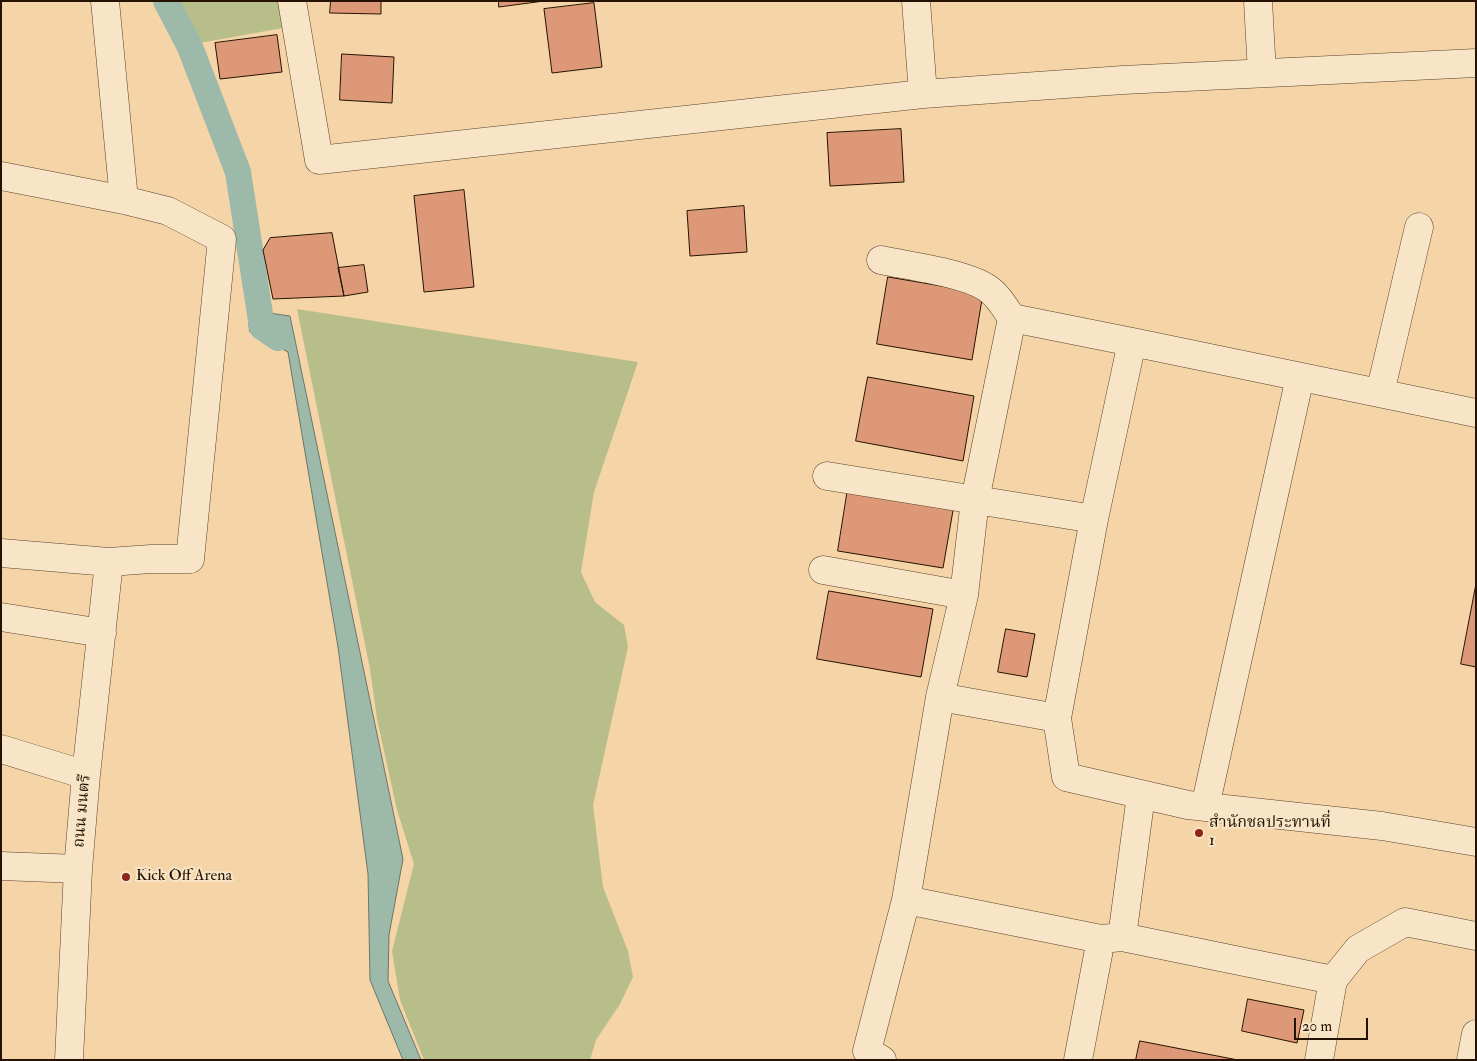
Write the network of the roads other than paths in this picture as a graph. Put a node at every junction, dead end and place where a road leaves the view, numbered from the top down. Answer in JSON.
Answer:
{"nodes":[{"id":1,"x":105,"y":1,"type":"edge"},
{"id":2,"x":292,"y":1,"type":"edge"},
{"id":3,"x":916,"y":1,"type":"edge"},
{"id":4,"x":1258,"y":1,"type":"edge"},
{"id":5,"x":1476,"y":63,"type":"edge"},
{"id":6,"x":1262,"y":73,"type":"junction"},
{"id":7,"x":923,"y":94,"type":"junction"},
{"id":8,"x":1,"y":176,"type":"edge"},
{"id":9,"x":124,"y":200,"type":"junction"},
{"id":10,"x":1419,"y":228,"type":"dead end"},
{"id":11,"x":881,"y":260,"type":"dead end"},
{"id":12,"x":1012,"y":318,"type":"junction"},
{"id":13,"x":1132,"y":342,"type":"junction"},
{"id":14,"x":1300,"y":377,"type":"junction"},
{"id":15,"x":1380,"y":393,"type":"junction"},
{"id":16,"x":1476,"y":413,"type":"edge"},
{"id":17,"x":827,"y":476,"type":"dead end"},
{"id":18,"x":974,"y":500,"type":"junction"},
{"id":19,"x":1094,"y":519,"type":"junction"},
{"id":20,"x":1,"y":553,"type":"edge"},
{"id":21,"x":109,"y":562,"type":"junction"},
{"id":22,"x":823,"y":570,"type":"dead end"},
{"id":23,"x":964,"y":595,"type":"junction"},
{"id":24,"x":1,"y":617,"type":"edge"},
{"id":25,"x":102,"y":634,"type":"junction"},
{"id":26,"x":940,"y":697,"type":"junction"},
{"id":27,"x":1057,"y":718,"type":"junction"},
{"id":28,"x":1,"y":749,"type":"edge"},
{"id":29,"x":86,"y":775,"type":"junction"},
{"id":30,"x":1141,"y":795,"type":"junction"},
{"id":31,"x":1205,"y":807,"type":"junction"},
{"id":32,"x":1476,"y":842,"type":"edge"},
{"id":33,"x":1,"y":866,"type":"edge"},
{"id":34,"x":78,"y":869,"type":"junction"},
{"id":35,"x":906,"y":900,"type":"junction"},
{"id":36,"x":1476,"y":936,"type":"edge"},
{"id":37,"x":1111,"y":938,"type":"junction"},
{"id":38,"x":1333,"y":980,"type":"junction"},
{"id":39,"x":1476,"y":1034,"type":"edge"},
{"id":40,"x":69,"y":1060,"type":"edge"},
{"id":41,"x":882,"y":1060,"type":"edge"},
{"id":42,"x":1078,"y":1060,"type":"edge"},
{"id":43,"x":1320,"y":1060,"type":"edge"},
{"id":44,"x":1471,"y":1060,"type":"edge"}],
"edges":[{"from":1,"to":9,"type":"street"},
{"from":2,"to":7,"type":"street"},
{"from":3,"to":7,"type":"street"},
{"from":4,"to":6,"type":"street"},
{"from":5,"to":6,"type":"street"},
{"from":6,"to":7,"type":"street"},
{"from":8,"to":9,"type":"street"},
{"from":9,"to":21,"type":"street"},
{"from":10,"to":15,"type":"street"},
{"from":11,"to":12,"type":"street"},
{"from":12,"to":13,"type":"street"},
{"from":12,"to":18,"type":"street"},
{"from":13,"to":14,"type":"street"},
{"from":13,"to":19,"type":"street"},
{"from":14,"to":15,"type":"street"},
{"from":14,"to":31,"type":"street"},
{"from":15,"to":16,"type":"street"},
{"from":17,"to":18,"type":"street"},
{"from":18,"to":19,"type":"street"},
{"from":18,"to":23,"type":"street"},
{"from":19,"to":27,"type":"street"},
{"from":20,"to":21,"type":"street"},
{"from":21,"to":25,"type":"street","name":"ถนน มนตรี"},
{"from":22,"to":23,"type":"street"},
{"from":23,"to":26,"type":"street"},
{"from":24,"to":25,"type":"street"},
{"from":25,"to":29,"type":"street","name":"ถนน มนตรี"},
{"from":26,"to":27,"type":"street"},
{"from":26,"to":35,"type":"street"},
{"from":27,"to":30,"type":"street"},
{"from":28,"to":29,"type":"street"},
{"from":29,"to":34,"type":"street","name":"ถนน มนตรี"},
{"from":30,"to":31,"type":"street"},
{"from":30,"to":37,"type":"street"},
{"from":31,"to":32,"type":"street"},
{"from":33,"to":34,"type":"street"},
{"from":34,"to":40,"type":"street","name":"ถนน มนตรี"},
{"from":35,"to":37,"type":"street"},
{"from":35,"to":41,"type":"street"},
{"from":36,"to":38,"type":"street"},
{"from":37,"to":38,"type":"street"},
{"from":37,"to":42,"type":"street"},
{"from":38,"to":43,"type":"street"},
{"from":39,"to":44,"type":"street"}]}
